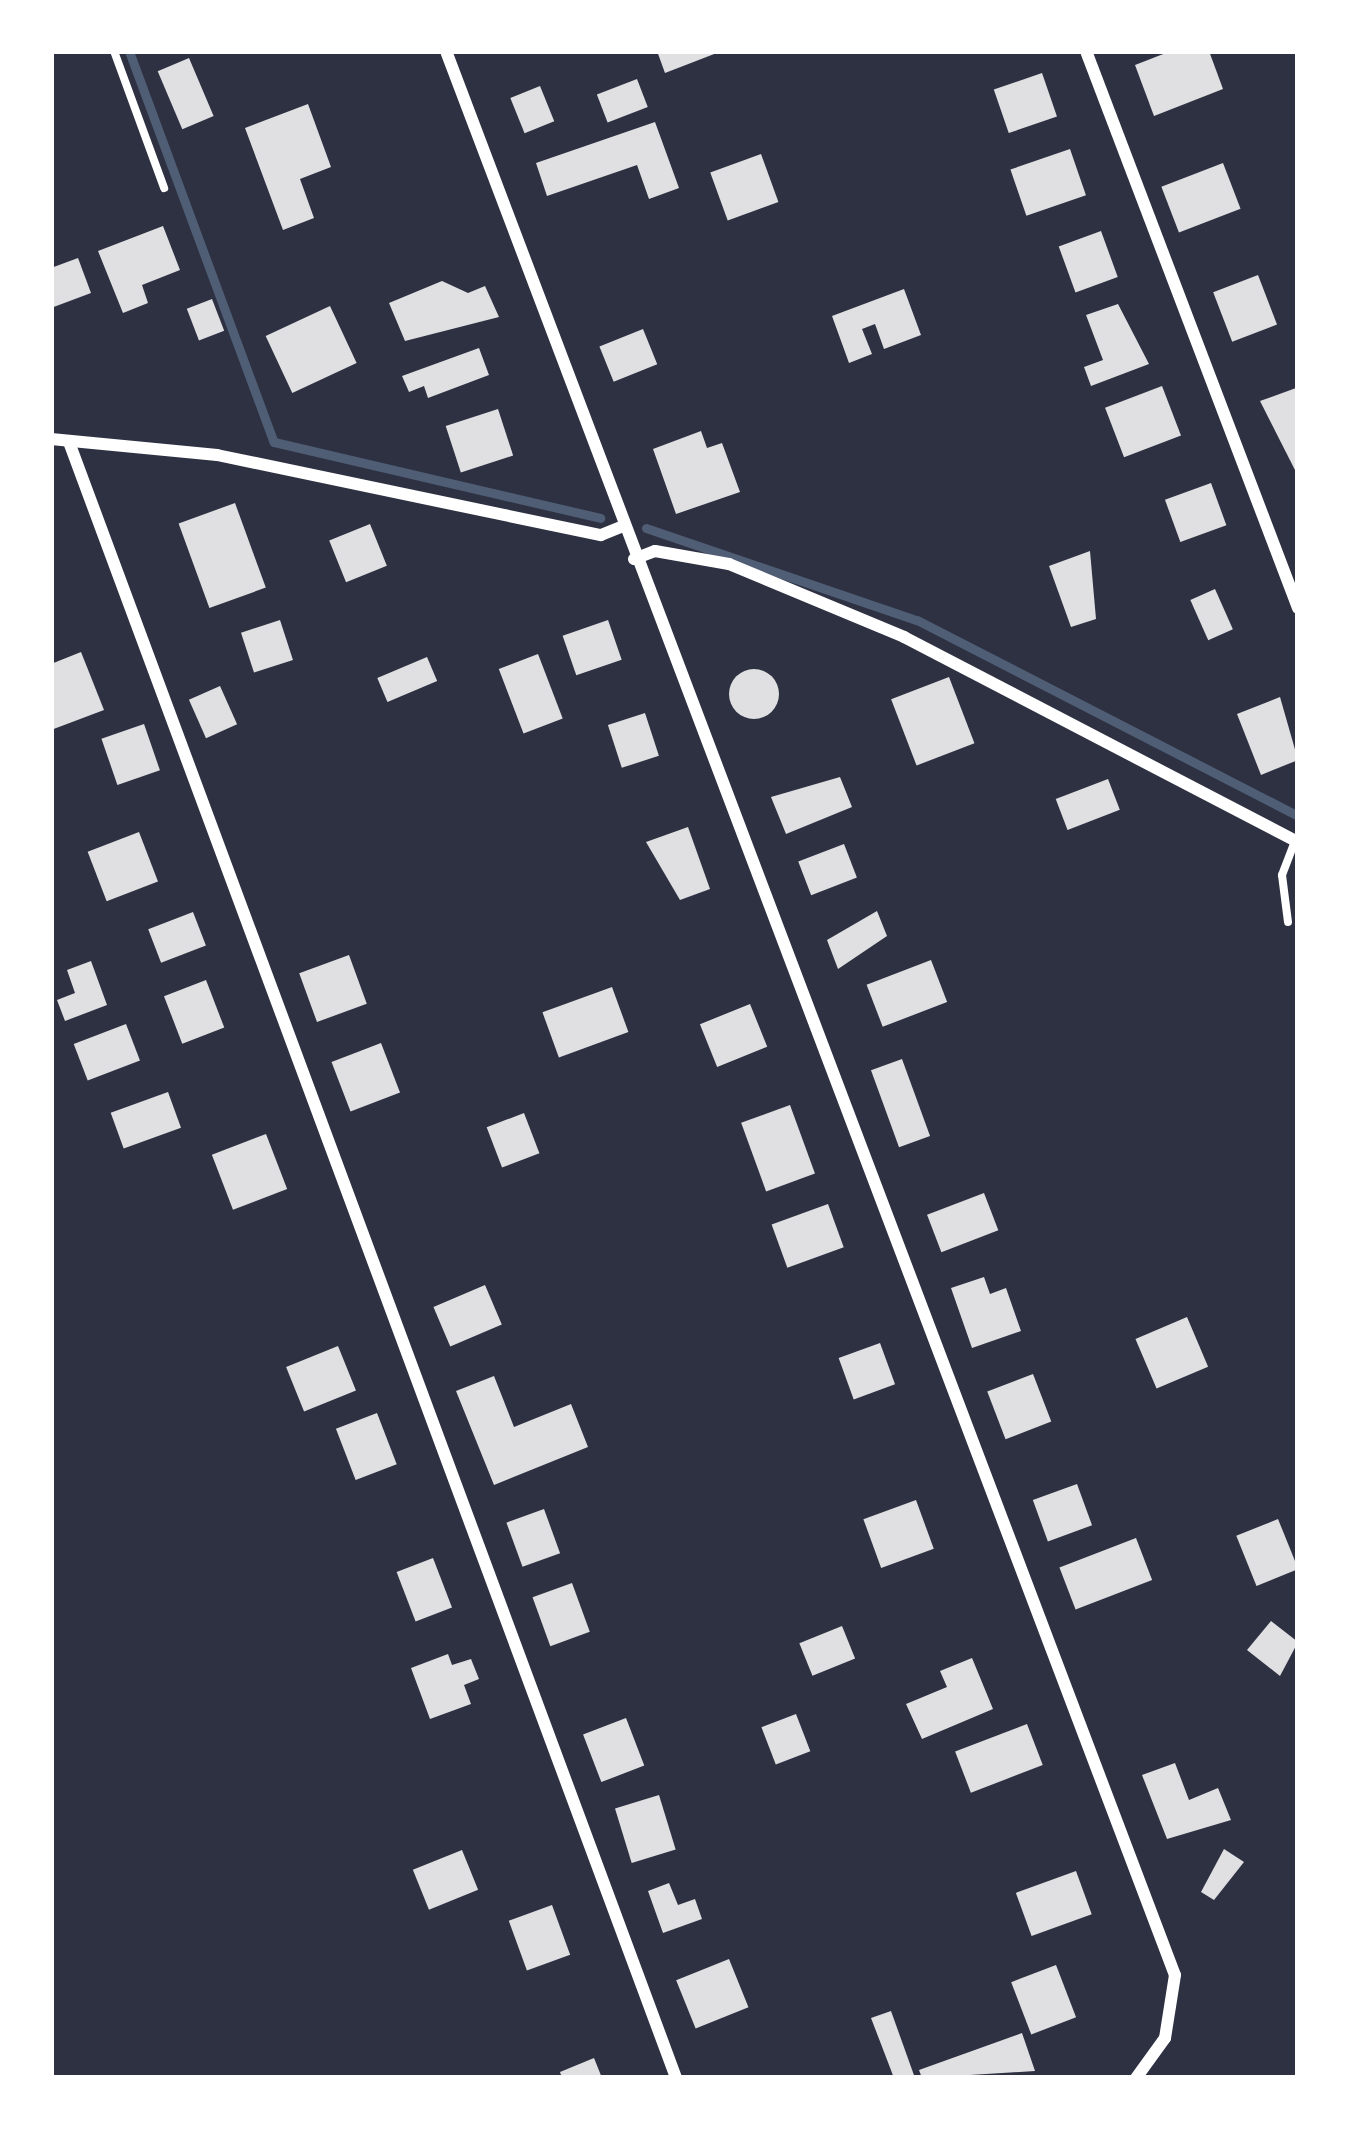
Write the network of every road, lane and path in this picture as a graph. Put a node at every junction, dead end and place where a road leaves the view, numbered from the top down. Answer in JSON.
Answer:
{"nodes":[{"id":1,"x":114,"y":51,"type":"edge"},
{"id":2,"x":446,"y":51,"type":"edge"},
{"id":3,"x":1086,"y":51,"type":"edge"},
{"id":4,"x":164,"y":188,"type":"dead end"},
{"id":5,"x":51,"y":439,"type":"edge"},
{"id":6,"x":69,"y":442,"type":"junction"},
{"id":7,"x":622,"y":526,"type":"junction"},
{"id":8,"x":634,"y":559,"type":"junction"},
{"id":9,"x":1298,"y":608,"type":"edge"},
{"id":10,"x":1297,"y":841,"type":"edge"},
{"id":11,"x":1288,"y":922,"type":"dead end"},
{"id":12,"x":676,"y":2078,"type":"edge"},
{"id":13,"x":1136,"y":2078,"type":"edge"}],
"edges":[{"from":1,"to":4,"type":"lane"},
{"from":2,"to":7,"type":"street"},
{"from":3,"to":9,"type":"street"},
{"from":5,"to":6,"type":"street"},
{"from":6,"to":7,"type":"street"},
{"from":6,"to":12,"type":"street"},
{"from":7,"to":8,"type":"street"},
{"from":8,"to":10,"type":"street"},
{"from":8,"to":13,"type":"street"},
{"from":10,"to":11,"type":"lane"}]}
